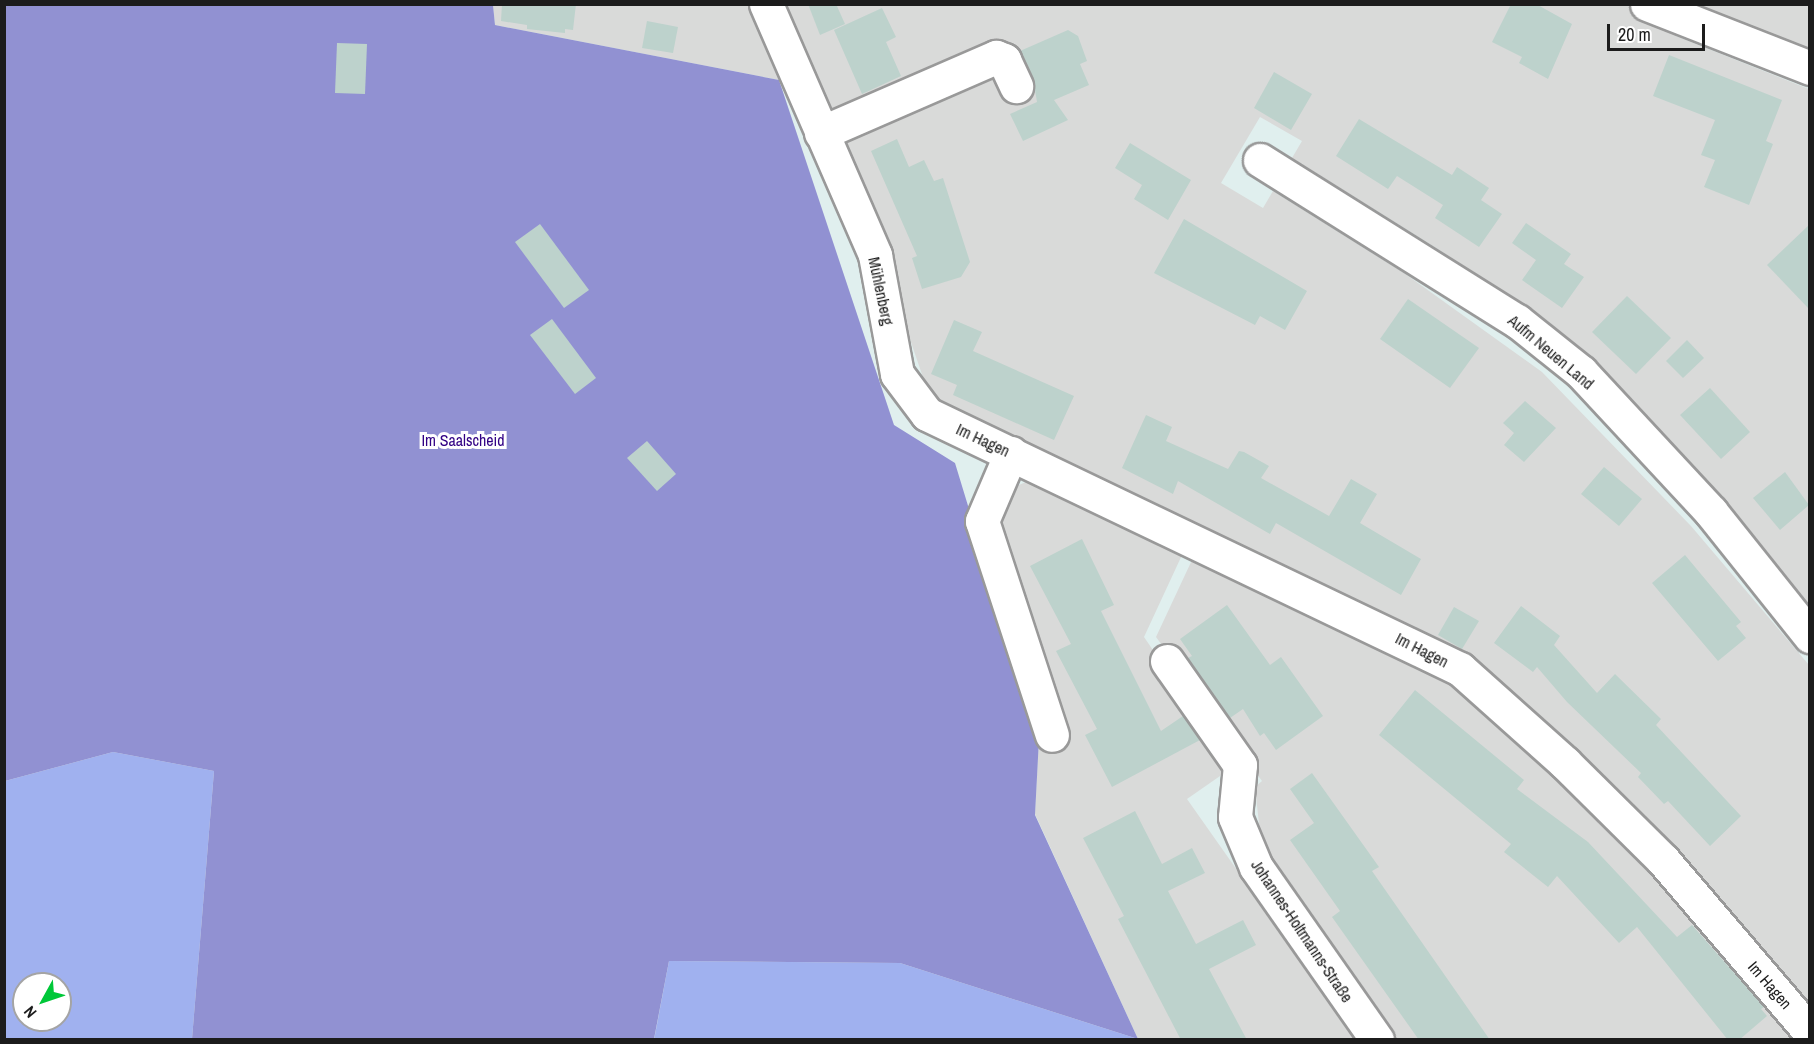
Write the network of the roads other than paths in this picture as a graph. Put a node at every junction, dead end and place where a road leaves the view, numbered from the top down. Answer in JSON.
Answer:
{"nodes":[{"id":1,"x":766,"y":4,"type":"edge"},
{"id":2,"x":1647,"y":4,"type":"edge"},
{"id":3,"x":1809,"y":68,"type":"edge"},
{"id":4,"x":1016,"y":86,"type":"dead end"},
{"id":5,"x":821,"y":133,"type":"junction"},
{"id":6,"x":1260,"y":160,"type":"dead end"},
{"id":7,"x":927,"y":414,"type":"joint"},
{"id":8,"x":1011,"y":453,"type":"junction"},
{"id":9,"x":1809,"y":636,"type":"edge"},
{"id":10,"x":1167,"y":661,"type":"dead end"},
{"id":11,"x":1052,"y":735,"type":"dead end"},
{"id":12,"x":1809,"y":1032,"type":"edge"},
{"id":13,"x":1377,"y":1040,"type":"edge"}],
"edges":[{"from":1,"to":5,"type":"street","name":"Mühlenberg"},
{"from":2,"to":3,"type":"street"},
{"from":4,"to":5,"type":"street"},
{"from":5,"to":7,"type":"street","name":"Mühlenberg"},
{"from":6,"to":9,"type":"street","name":"Aufm Neuen Land"},
{"from":7,"to":8,"type":"street","name":"Im Hagen"},
{"from":8,"to":11,"type":"street"},
{"from":8,"to":12,"type":"street","name":"Im Hagen"},
{"from":10,"to":13,"type":"street","name":"Johannes-Holtmanns-Straße"}]}
